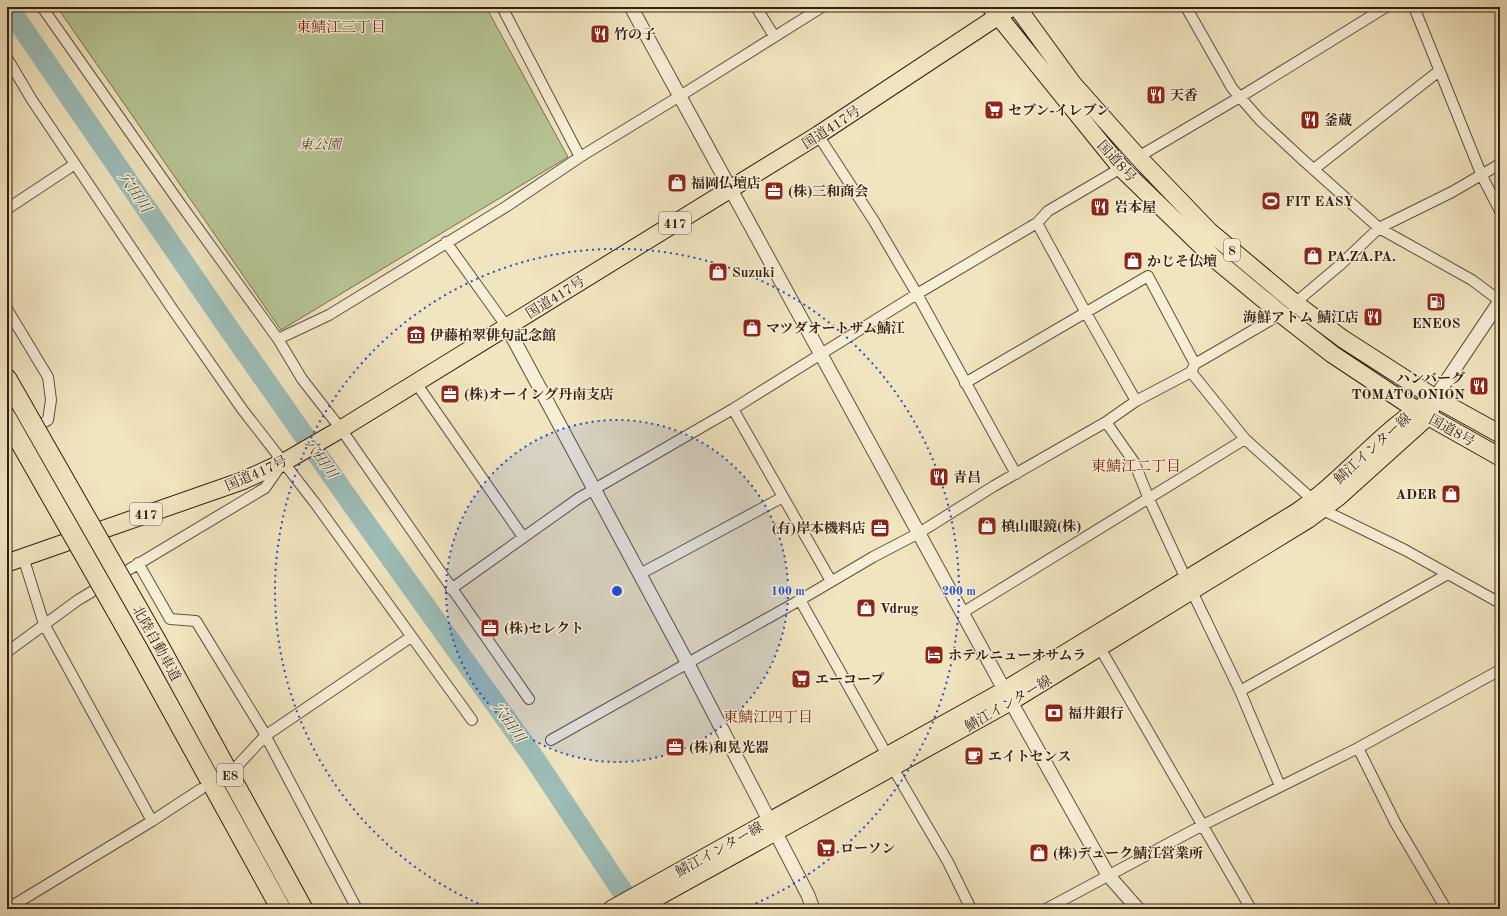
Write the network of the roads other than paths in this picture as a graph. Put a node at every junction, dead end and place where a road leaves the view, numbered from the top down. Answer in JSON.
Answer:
{"nodes":[{"id":1,"x":42,"y":7,"type":"edge"},
{"id":2,"x":502,"y":7,"type":"edge"},
{"id":3,"x":631,"y":7,"type":"edge"},
{"id":4,"x":756,"y":7,"type":"edge"},
{"id":5,"x":822,"y":7,"type":"edge"},
{"id":6,"x":1012,"y":7,"type":"edge"},
{"id":7,"x":1017,"y":7,"type":"edge"},
{"id":8,"x":1186,"y":7,"type":"edge"},
{"id":9,"x":1386,"y":7,"type":"edge"},
{"id":10,"x":1414,"y":7,"type":"edge"},
{"id":11,"x":994,"y":12,"type":"edge"},
{"id":12,"x":774,"y":36,"type":"junction"},
{"id":13,"x":7,"y":58,"type":"edge"},
{"id":14,"x":1439,"y":71,"type":"junction"},
{"id":15,"x":680,"y":96,"type":"junction"},
{"id":16,"x":1240,"y":97,"type":"junction"},
{"id":17,"x":818,"y":135,"type":"junction"},
{"id":18,"x":580,"y":157,"type":"junction"},
{"id":19,"x":1138,"y":157,"type":"junction"},
{"id":20,"x":75,"y":164,"type":"junction"},
{"id":21,"x":1500,"y":164,"type":"edge"},
{"id":22,"x":1121,"y":168,"type":"junction"},
{"id":23,"x":1314,"y":170,"type":"junction"},
{"id":24,"x":1482,"y":176,"type":"junction"},
{"id":25,"x":731,"y":189,"type":"junction"},
{"id":26,"x":7,"y":209,"type":"edge"},
{"id":27,"x":1500,"y":211,"type":"edge"},
{"id":28,"x":1036,"y":223,"type":"junction"},
{"id":29,"x":1379,"y":228,"type":"junction"},
{"id":30,"x":446,"y":242,"type":"junction"},
{"id":31,"x":917,"y":294,"type":"junction"},
{"id":32,"x":1500,"y":301,"type":"edge"},
{"id":33,"x":1295,"y":303,"type":"junction"},
{"id":34,"x":7,"y":309,"type":"edge"},
{"id":35,"x":1086,"y":314,"type":"junction"},
{"id":36,"x":1281,"y":314,"type":"junction"},
{"id":37,"x":506,"y":327,"type":"junction"},
{"id":38,"x":278,"y":339,"type":"junction"},
{"id":39,"x":821,"y":354,"type":"junction"},
{"id":40,"x":1193,"y":368,"type":"junction"},
{"id":41,"x":7,"y":380,"type":"edge"},
{"id":42,"x":416,"y":383,"type":"junction"},
{"id":43,"x":965,"y":383,"type":"junction"},
{"id":44,"x":1435,"y":398,"type":"junction"},
{"id":45,"x":1136,"y":400,"type":"junction"},
{"id":46,"x":733,"y":409,"type":"junction"},
{"id":47,"x":1421,"y":413,"type":"junction"},
{"id":48,"x":7,"y":419,"type":"edge"},
{"id":49,"x":1106,"y":422,"type":"junction"},
{"id":50,"x":338,"y":431,"type":"junction"},
{"id":51,"x":1500,"y":434,"type":"edge"},
{"id":52,"x":1245,"y":439,"type":"junction"},
{"id":53,"x":7,"y":444,"type":"edge"},
{"id":54,"x":1500,"y":457,"type":"edge"},
{"id":55,"x":284,"y":462,"type":"junction"},
{"id":56,"x":1016,"y":474,"type":"junction"},
{"id":57,"x":593,"y":489,"type":"junction"},
{"id":58,"x":783,"y":497,"type":"junction"},
{"id":59,"x":1149,"y":499,"type":"junction"},
{"id":60,"x":1318,"y":505,"type":"junction"},
{"id":61,"x":919,"y":533,"type":"junction"},
{"id":62,"x":523,"y":537,"type":"junction"},
{"id":63,"x":23,"y":557,"type":"junction"},
{"id":64,"x":7,"y":563,"type":"edge"},
{"id":65,"x":138,"y":563,"type":"junction"},
{"id":66,"x":640,"y":574,"type":"junction"},
{"id":67,"x":1448,"y":574,"type":"junction"},
{"id":68,"x":831,"y":581,"type":"junction"},
{"id":69,"x":1189,"y":586,"type":"junction"},
{"id":70,"x":451,"y":589,"type":"junction"},
{"id":71,"x":800,"y":600,"type":"junction"},
{"id":72,"x":1500,"y":603,"type":"edge"},
{"id":73,"x":962,"y":613,"type":"junction"},
{"id":74,"x":44,"y":624,"type":"junction"},
{"id":75,"x":411,"y":637,"type":"junction"},
{"id":76,"x":1100,"y":648,"type":"junction"},
{"id":77,"x":7,"y":652,"type":"edge"},
{"id":78,"x":687,"y":662,"type":"junction"},
{"id":79,"x":1500,"y":670,"type":"edge"},
{"id":80,"x":152,"y":675,"type":"junction"},
{"id":81,"x":1240,"y":691,"type":"junction"},
{"id":82,"x":1007,"y":696,"type":"junction"},
{"id":83,"x":529,"y":699,"type":"dead end"},
{"id":84,"x":472,"y":720,"type":"dead end"},
{"id":85,"x":265,"y":736,"type":"junction"},
{"id":86,"x":551,"y":740,"type":"dead end"},
{"id":87,"x":1358,"y":748,"type":"junction"},
{"id":88,"x":890,"y":761,"type":"junction"},
{"id":89,"x":238,"y":765,"type":"dead end"},
{"id":90,"x":1280,"y":786,"type":"junction"},
{"id":91,"x":201,"y":789,"type":"dead end"},
{"id":92,"x":152,"y":821,"type":"junction"},
{"id":93,"x":1203,"y":825,"type":"junction"},
{"id":94,"x":772,"y":827,"type":"junction"},
{"id":95,"x":1108,"y":875,"type":"junction"},
{"id":96,"x":653,"y":893,"type":"junction"},
{"id":97,"x":7,"y":909,"type":"edge"},
{"id":98,"x":271,"y":909,"type":"edge"},
{"id":99,"x":281,"y":909,"type":"edge"},
{"id":100,"x":303,"y":909,"type":"edge"},
{"id":101,"x":357,"y":909,"type":"edge"},
{"id":102,"x":610,"y":909,"type":"edge"},
{"id":103,"x":638,"y":909,"type":"edge"},
{"id":104,"x":813,"y":909,"type":"edge"},
{"id":105,"x":971,"y":909,"type":"edge"},
{"id":106,"x":1046,"y":909,"type":"edge"},
{"id":107,"x":1138,"y":909,"type":"edge"},
{"id":108,"x":1251,"y":909,"type":"edge"},
{"id":109,"x":1446,"y":909,"type":"edge"}],
"edges":[{"from":1,"to":38,"type":"street"},
{"from":2,"to":18,"type":"street"},
{"from":3,"to":15,"type":"street"},
{"from":4,"to":12,"type":"street"},
{"from":5,"to":12,"type":"street"},
{"from":6,"to":11,"type":"highway","name":"国道417号","number":"417"},
{"from":7,"to":19,"type":"highway","name":"国道8号","number":"8"},
{"from":8,"to":16,"type":"street"},
{"from":9,"to":16,"type":"street"},
{"from":10,"to":14,"type":"street"},
{"from":11,"to":17,"type":"highway","name":"国道417号","number":"417"},
{"from":11,"to":22,"type":"highway","name":"国道8号","number":"8"},
{"from":12,"to":15,"type":"street"},
{"from":13,"to":20,"type":"street"},
{"from":14,"to":23,"type":"street"},
{"from":14,"to":24,"type":"street"},
{"from":15,"to":18,"type":"street"},
{"from":15,"to":25,"type":"street"},
{"from":16,"to":19,"type":"street"},
{"from":16,"to":23,"type":"street"},
{"from":17,"to":25,"type":"highway","name":"国道417号","number":"417"},
{"from":17,"to":31,"type":"street"},
{"from":18,"to":30,"type":"street"},
{"from":19,"to":33,"type":"highway","name":"国道8号","number":"8"},
{"from":20,"to":26,"type":"street"},
{"from":20,"to":55,"type":"street"},
{"from":21,"to":24,"type":"street"},
{"from":22,"to":28,"type":"street"},
{"from":22,"to":36,"type":"highway","name":"国道8号","number":"8"},
{"from":23,"to":29,"type":"street"},
{"from":24,"to":27,"type":"street"},
{"from":24,"to":29,"type":"street"},
{"from":25,"to":37,"type":"highway","name":"国道417号","number":"417"},
{"from":25,"to":39,"type":"street"},
{"from":28,"to":31,"type":"street"},
{"from":28,"to":35,"type":"street"},
{"from":29,"to":32,"type":"street"},
{"from":29,"to":33,"type":"street"},
{"from":30,"to":37,"type":"street"},
{"from":30,"to":38,"type":"street"},
{"from":31,"to":39,"type":"street"},
{"from":31,"to":43,"type":"street"},
{"from":32,"to":44,"type":"street"},
{"from":33,"to":44,"type":"highway","name":"国道8号","number":"8"},
{"from":34,"to":53,"type":"street"},
{"from":35,"to":40,"type":"street"},
{"from":35,"to":43,"type":"street"},
{"from":35,"to":45,"type":"street"},
{"from":36,"to":40,"type":"street"},
{"from":36,"to":47,"type":"highway","name":"国道8号","number":"8"},
{"from":37,"to":42,"type":"highway","name":"国道417号","number":"417"},
{"from":37,"to":57,"type":"street"},
{"from":38,"to":50,"type":"street"},
{"from":39,"to":46,"type":"street"},
{"from":39,"to":61,"type":"street"},
{"from":40,"to":45,"type":"street"},
{"from":40,"to":52,"type":"street"},
{"from":41,"to":100,"type":"highway","name":"北陸自動車道","number":"E8","bridge":true},
{"from":42,"to":50,"type":"highway","name":"国道417号","number":"417"},
{"from":42,"to":62,"type":"street"},
{"from":43,"to":56,"type":"street"},
{"from":44,"to":47,"type":"main road","name":"鯖江インター線"},
{"from":44,"to":51,"type":"highway","name":"国道8号","number":"8"},
{"from":45,"to":49,"type":"street"},
{"from":46,"to":57,"type":"street"},
{"from":46,"to":58,"type":"street"},
{"from":47,"to":54,"type":"highway","name":"国道8号","number":"8"},
{"from":47,"to":60,"type":"main road","name":"鯖江インター線"},
{"from":48,"to":80,"type":"highway","name":"北陸自動車道","number":"E8","bridge":true},
{"from":49,"to":56,"type":"street"},
{"from":49,"to":59,"type":"street"},
{"from":50,"to":55,"type":"highway","name":"国道417号","number":"417"},
{"from":50,"to":70,"type":"street"},
{"from":52,"to":59,"type":"street"},
{"from":52,"to":60,"type":"street"},
{"from":55,"to":63,"type":"highway","name":"国道417号","number":"417"},
{"from":55,"to":65,"type":"street"},
{"from":55,"to":75,"type":"street"},
{"from":56,"to":61,"type":"street"},
{"from":57,"to":62,"type":"street"},
{"from":57,"to":66,"type":"street"},
{"from":58,"to":66,"type":"street"},
{"from":58,"to":68,"type":"street"},
{"from":59,"to":69,"type":"street"},
{"from":59,"to":73,"type":"street"},
{"from":60,"to":67,"type":"street"},
{"from":60,"to":69,"type":"main road","name":"鯖江インター線"},
{"from":61,"to":68,"type":"street"},
{"from":61,"to":73,"type":"street"},
{"from":62,"to":70,"type":"street"},
{"from":63,"to":64,"type":"highway","name":"国道417号","number":"417"},
{"from":63,"to":74,"type":"street"},
{"from":65,"to":74,"type":"street"},
{"from":65,"to":85,"type":"street"},
{"from":66,"to":78,"type":"street"},
{"from":67,"to":72,"type":"street"},
{"from":67,"to":81,"type":"street"},
{"from":68,"to":71,"type":"street"},
{"from":69,"to":76,"type":"main road","name":"鯖江インター線"},
{"from":69,"to":81,"type":"street"},
{"from":69,"to":82,"type":"main road","name":"鯖江インター線"},
{"from":70,"to":83,"type":"street"},
{"from":71,"to":78,"type":"street"},
{"from":71,"to":88,"type":"street"},
{"from":73,"to":82,"type":"street"},
{"from":74,"to":77,"type":"street"},
{"from":74,"to":92,"type":"street"},
{"from":75,"to":84,"type":"street"},
{"from":75,"to":85,"type":"street"},
{"from":76,"to":82,"type":"main road","name":"鯖江インター線"},
{"from":76,"to":93,"type":"street"},
{"from":78,"to":86,"type":"street"},
{"from":78,"to":94,"type":"street"},
{"from":79,"to":87,"type":"street"},
{"from":80,"to":98,"type":"highway"},
{"from":80,"to":99,"type":"highway","name":"北陸自動車道","number":"E8"},
{"from":81,"to":90,"type":"street"},
{"from":82,"to":88,"type":"main road","name":"鯖江インター線"},
{"from":82,"to":95,"type":"street"},
{"from":85,"to":89,"type":"street"},
{"from":85,"to":101,"type":"street"},
{"from":87,"to":90,"type":"street"},
{"from":87,"to":109,"type":"street"},
{"from":88,"to":94,"type":"main road","name":"鯖江インター線"},
{"from":88,"to":105,"type":"street"},
{"from":90,"to":93,"type":"street"},
{"from":91,"to":92,"type":"street"},
{"from":92,"to":97,"type":"street"},
{"from":93,"to":95,"type":"street"},
{"from":93,"to":108,"type":"street"},
{"from":94,"to":96,"type":"main road","name":"鯖江インター線"},
{"from":94,"to":104,"type":"street"},
{"from":95,"to":106,"type":"street"},
{"from":95,"to":107,"type":"street"},
{"from":96,"to":102,"type":"main road","name":"鯖江インター線"},
{"from":96,"to":103,"type":"main road","name":"鯖江インター線"}]}
